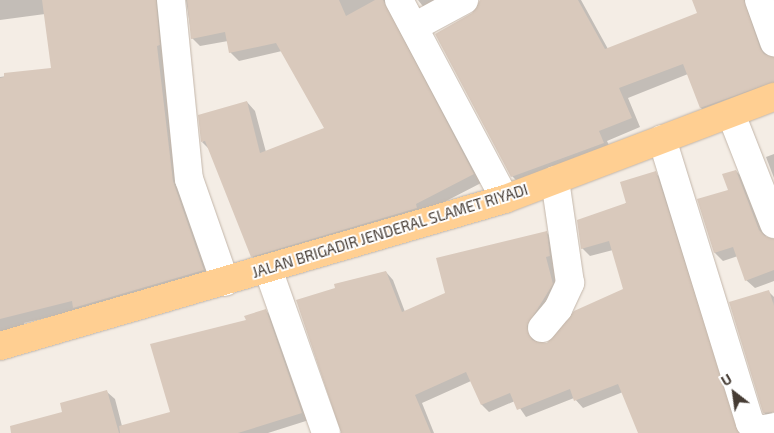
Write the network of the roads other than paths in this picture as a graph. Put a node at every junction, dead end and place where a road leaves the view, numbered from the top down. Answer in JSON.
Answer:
{"nodes":[{"id":1,"x":171,"y":0,"type":"edge"},
{"id":2,"x":399,"y":0,"type":"edge"},
{"id":3,"x":464,"y":0,"type":"edge"},
{"id":4,"x":759,"y":0,"type":"edge"},
{"id":5,"x":414,"y":26,"type":"junction"},
{"id":6,"x":774,"y":42,"type":"edge"},
{"id":7,"x":774,"y":98,"type":"edge"},
{"id":8,"x":731,"y":114,"type":"junction"},
{"id":9,"x":662,"y":139,"type":"junction"},
{"id":10,"x":555,"y":180,"type":"junction"},
{"id":11,"x":505,"y":199,"type":"junction"},
{"id":12,"x":774,"y":224,"type":"edge"},
{"id":13,"x":268,"y":269,"type":"junction"},
{"id":14,"x":225,"y":282,"type":"junction"},
{"id":15,"x":542,"y":328,"type":"dead end"},
{"id":16,"x":0,"y":346,"type":"edge"},
{"id":17,"x":774,"y":427,"type":"edge"},
{"id":18,"x":326,"y":433,"type":"edge"}],
"edges":[{"from":1,"to":14,"type":"street"},
{"from":2,"to":5,"type":"street"},
{"from":3,"to":5,"type":"street"},
{"from":4,"to":6,"type":"street"},
{"from":5,"to":11,"type":"street"},
{"from":7,"to":8,"type":"main road","name":"JALAN BRIGADIR JENDERAL SLAMET RIYADI"},
{"from":8,"to":9,"type":"main road","name":"JALAN BRIGADIR JENDERAL SLAMET RIYADI"},
{"from":8,"to":12,"type":"street"},
{"from":9,"to":10,"type":"main road","name":"JALAN BRIGADIR JENDERAL SLAMET RIYADI"},
{"from":9,"to":17,"type":"street"},
{"from":10,"to":11,"type":"main road","name":"JALAN BRIGADIR JENDERAL SLAMET RIYADI"},
{"from":10,"to":15,"type":"street"},
{"from":11,"to":13,"type":"main road","name":"JALAN BRIGADIR JENDERAL SLAMET RIYADI"},
{"from":13,"to":14,"type":"main road","name":"JALAN BRIGADIR JENDERAL SLAMET RIYADI"},
{"from":13,"to":18,"type":"street"},
{"from":14,"to":16,"type":"main road","name":"JALAN BRIGADIR JENDERAL SLAMET RIYADI"}]}
